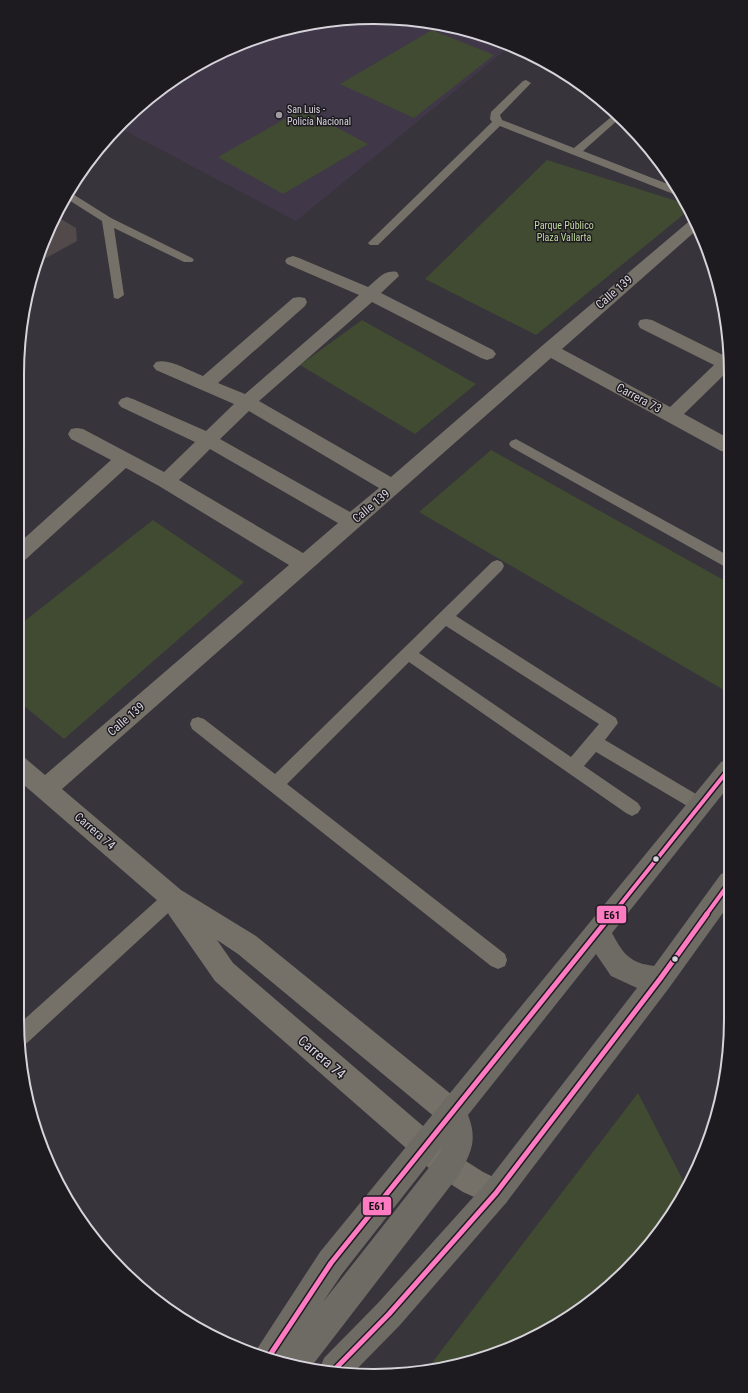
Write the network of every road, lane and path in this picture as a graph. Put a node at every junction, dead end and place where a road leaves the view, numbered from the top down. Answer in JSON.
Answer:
{"nodes":[{"id":1,"x":526,"y":83,"type":"dead end"},
{"id":2,"x":613,"y":119,"type":"edge"},
{"id":3,"x":498,"y":122,"type":"junction"},
{"id":4,"x":576,"y":152,"type":"junction"},
{"id":5,"x":671,"y":189,"type":"edge"},
{"id":6,"x":72,"y":198,"type":"edge"},
{"id":7,"x":107,"y":220,"type":"junction"},
{"id":8,"x":691,"y":226,"type":"edge"},
{"id":9,"x":374,"y":243,"type":"dead end"},
{"id":10,"x":188,"y":260,"type":"dead end"},
{"id":11,"x":293,"y":261,"type":"dead end"},
{"id":12,"x":391,"y":276,"type":"dead end"},
{"id":13,"x":370,"y":294,"type":"junction"},
{"id":14,"x":118,"y":295,"type":"dead end"},
{"id":15,"x":299,"y":302,"type":"dead end"},
{"id":16,"x":646,"y":324,"type":"dead end"},
{"id":17,"x":549,"y":349,"type":"junction"},
{"id":18,"x":487,"y":354,"type":"dead end"},
{"id":19,"x":723,"y":361,"type":"edge"},
{"id":20,"x":162,"y":366,"type":"dead end"},
{"id":21,"x":724,"y":366,"type":"edge"},
{"id":22,"x":205,"y":384,"type":"junction"},
{"id":23,"x":247,"y":402,"type":"junction"},
{"id":24,"x":126,"y":403,"type":"dead end"},
{"id":25,"x":672,"y":416,"type":"junction"},
{"id":26,"x":77,"y":434,"type":"dead end"},
{"id":27,"x":208,"y":440,"type":"junction"},
{"id":28,"x":516,"y":444,"type":"dead end"},
{"id":29,"x":724,"y":444,"type":"edge"},
{"id":30,"x":124,"y":459,"type":"junction"},
{"id":31,"x":166,"y":480,"type":"junction"},
{"id":32,"x":393,"y":486,"type":"junction"},
{"id":33,"x":352,"y":522,"type":"junction"},
{"id":34,"x":24,"y":550,"type":"edge"},
{"id":35,"x":724,"y":560,"type":"edge"},
{"id":36,"x":304,"y":564,"type":"junction"},
{"id":37,"x":497,"y":566,"type":"dead end"},
{"id":38,"x":445,"y":617,"type":"junction"},
{"id":39,"x":408,"y":653,"type":"junction"},
{"id":40,"x":198,"y":724,"type":"dead end"},
{"id":41,"x":594,"y":742,"type":"junction"},
{"id":42,"x":573,"y":767,"type":"junction"},
{"id":43,"x":24,"y":775,"type":"edge"},
{"id":44,"x":724,"y":775,"type":"edge"},
{"id":45,"x":275,"y":785,"type":"junction"},
{"id":46,"x":46,"y":789,"type":"junction"},
{"id":47,"x":700,"y":805,"type":"junction"},
{"id":48,"x":632,"y":808,"type":"dead end"},
{"id":49,"x":724,"y":890,"type":"edge"},
{"id":50,"x":172,"y":898,"type":"junction"},
{"id":51,"x":598,"y":931,"type":"junction"},
{"id":52,"x":498,"y":960,"type":"dead end"},
{"id":53,"x":660,"y":979,"type":"junction"},
{"id":54,"x":25,"y":1032,"type":"edge"},
{"id":55,"x":452,"y":1113,"type":"junction"},
{"id":56,"x":425,"y":1146,"type":"junction"},
{"id":57,"x":448,"y":1166,"type":"junction"},
{"id":58,"x":496,"y":1193,"type":"junction"},
{"id":59,"x":271,"y":1353,"type":"edge"},
{"id":60,"x":297,"y":1360,"type":"edge"},
{"id":61,"x":337,"y":1367,"type":"edge"}],
"edges":[{"from":1,"to":3,"type":"lane"},
{"from":2,"to":4,"type":"lane"},
{"from":3,"to":4,"type":"lane"},
{"from":3,"to":9,"type":"lane"},
{"from":4,"to":5,"type":"lane"},
{"from":6,"to":7,"type":"lane"},
{"from":7,"to":10,"type":"lane"},
{"from":7,"to":14,"type":"lane"},
{"from":8,"to":17,"type":"street","name":"Calle 139"},
{"from":11,"to":13,"type":"street"},
{"from":12,"to":13,"type":"street"},
{"from":13,"to":18,"type":"street"},
{"from":13,"to":23,"type":"street"},
{"from":15,"to":22,"type":"street"},
{"from":16,"to":19,"type":"street"},
{"from":17,"to":25,"type":"street","name":"Carrera 73"},
{"from":17,"to":32,"type":"street","name":"Calle 139"},
{"from":20,"to":22,"type":"street"},
{"from":21,"to":25,"type":"street"},
{"from":22,"to":23,"type":"street"},
{"from":23,"to":27,"type":"street"},
{"from":23,"to":32,"type":"street"},
{"from":24,"to":27,"type":"street"},
{"from":25,"to":29,"type":"street","name":"Carrera 73"},
{"from":26,"to":30,"type":"street"},
{"from":27,"to":31,"type":"street"},
{"from":27,"to":33,"type":"street"},
{"from":28,"to":35,"type":"lane"},
{"from":30,"to":31,"type":"street"},
{"from":30,"to":34,"type":"street"},
{"from":31,"to":36,"type":"street"},
{"from":32,"to":33,"type":"street","name":"Calle 139"},
{"from":33,"to":36,"type":"street","name":"Calle 139"},
{"from":36,"to":46,"type":"street","name":"Calle 139"},
{"from":37,"to":38,"type":"lane"},
{"from":38,"to":39,"type":"lane"},
{"from":38,"to":41,"type":"lane"},
{"from":39,"to":42,"type":"lane"},
{"from":39,"to":45,"type":"lane"},
{"from":40,"to":45,"type":"lane"},
{"from":41,"to":42,"type":"lane"},
{"from":41,"to":47,"type":"lane"},
{"from":42,"to":48,"type":"lane"},
{"from":43,"to":46,"type":"street","name":"Carrera 74"},
{"from":44,"to":47,"type":"main road"},
{"from":45,"to":52,"type":"lane"},
{"from":46,"to":50,"type":"street","name":"Carrera 74"},
{"from":47,"to":51,"type":"main road"},
{"from":49,"to":53,"type":"main road"},
{"from":50,"to":54,"type":"lane"},
{"from":50,"to":55,"type":"street","name":"Carrera 74"},
{"from":50,"to":56,"type":"street","name":"Carrera 74"},
{"from":51,"to":53,"type":"main road"},
{"from":51,"to":55,"type":"main road"},
{"from":53,"to":58,"type":"main road"},
{"from":55,"to":56,"type":"main road"},
{"from":55,"to":57,"type":"main road"},
{"from":56,"to":57,"type":"street","name":"Carrera 74"},
{"from":56,"to":59,"type":"main road"},
{"from":57,"to":58,"type":"street","name":"Carrera 74"},
{"from":57,"to":60,"type":"main road"},
{"from":58,"to":61,"type":"main road"}]}
